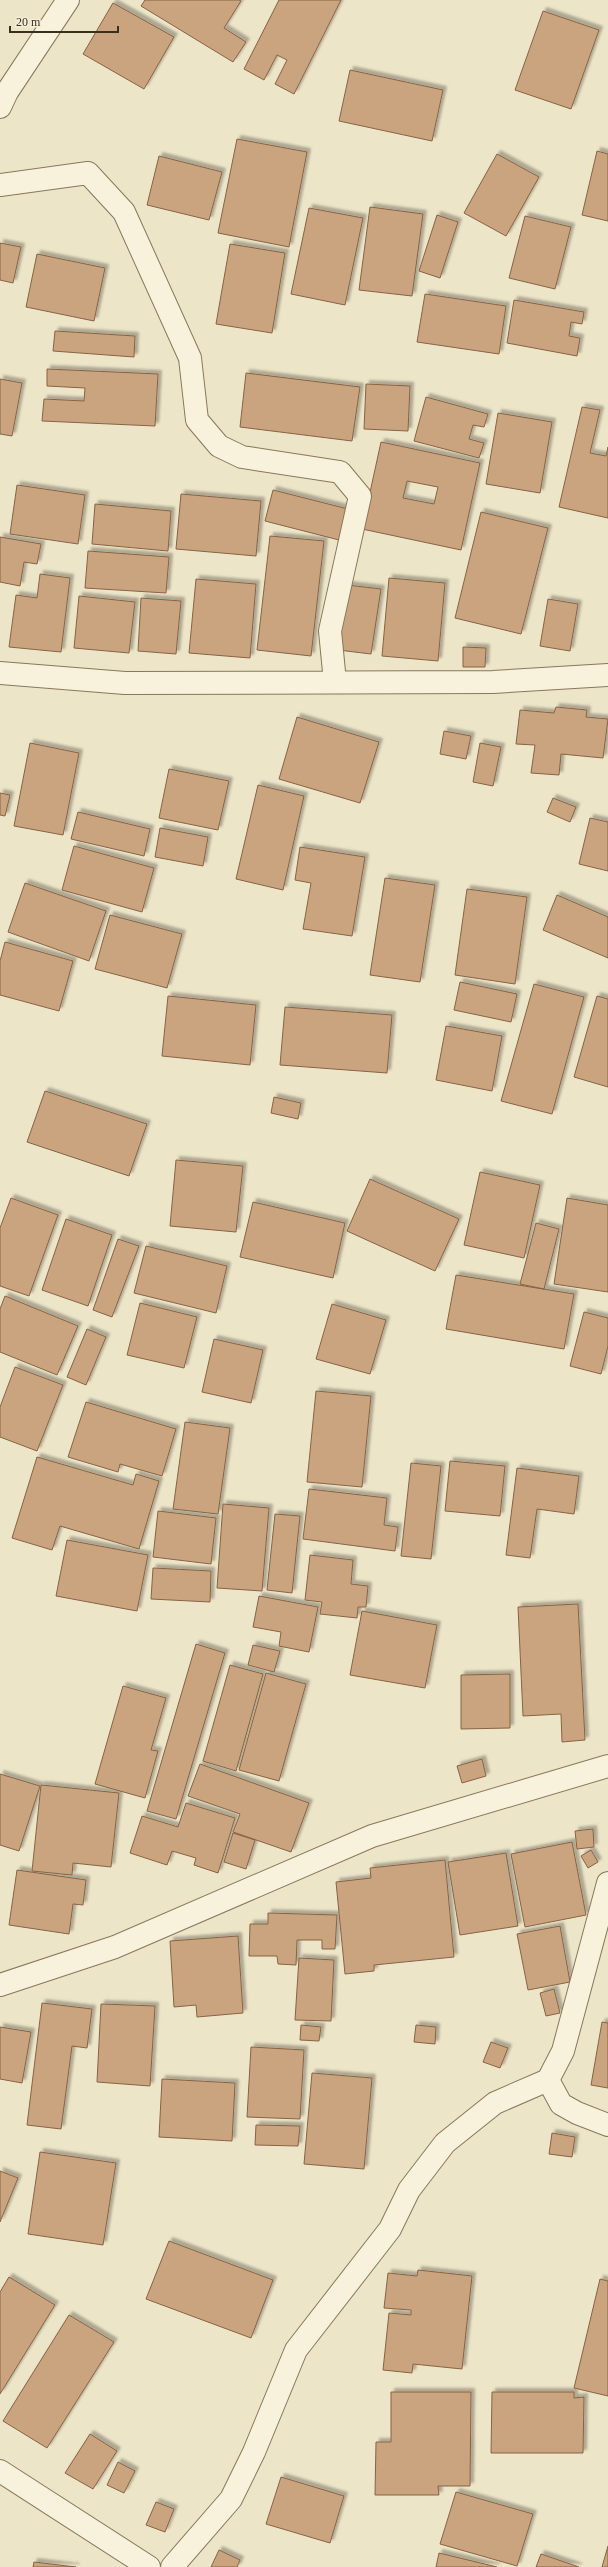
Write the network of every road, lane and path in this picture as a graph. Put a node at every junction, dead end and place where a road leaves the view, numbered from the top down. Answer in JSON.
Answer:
{"nodes":[{"id":1,"x":68,"y":0,"type":"edge"},
{"id":2,"x":0,"y":107,"type":"edge"},
{"id":3,"x":0,"y":185,"type":"edge"},
{"id":4,"x":0,"y":674,"type":"edge"},
{"id":5,"x":608,"y":675,"type":"edge"},
{"id":6,"x":335,"y":682,"type":"junction"},
{"id":7,"x":608,"y":1766,"type":"edge"},
{"id":8,"x":608,"y":1883,"type":"edge"},
{"id":9,"x":0,"y":1985,"type":"edge"},
{"id":10,"x":548,"y":2080,"type":"junction"},
{"id":11,"x":608,"y":2125,"type":"edge"},
{"id":12,"x":0,"y":2472,"type":"edge"},
{"id":13,"x":149,"y":2567,"type":"edge"},
{"id":14,"x":172,"y":2567,"type":"edge"}],
"edges":[{"from":1,"to":2,"type":"street"},
{"from":3,"to":6,"type":"street"},
{"from":4,"to":6,"type":"street"},
{"from":5,"to":6,"type":"street"},
{"from":7,"to":9,"type":"street"},
{"from":8,"to":10,"type":"street"},
{"from":10,"to":11,"type":"street"},
{"from":10,"to":14,"type":"street"},
{"from":12,"to":13,"type":"street"}]}
